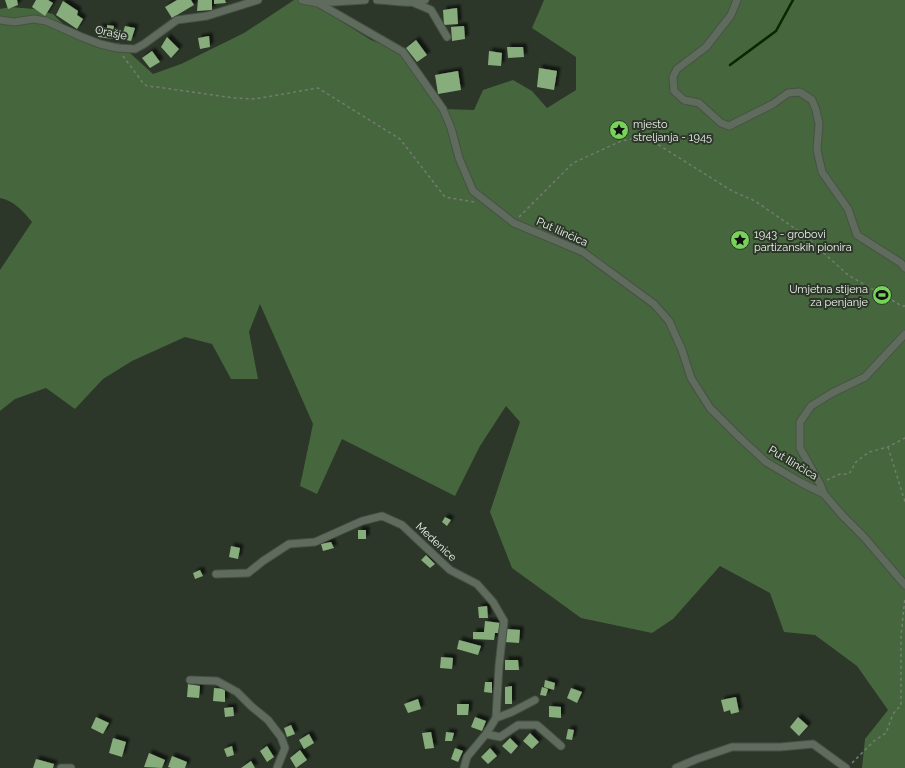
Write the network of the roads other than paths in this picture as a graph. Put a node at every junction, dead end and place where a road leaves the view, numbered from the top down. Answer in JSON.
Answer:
{"nodes":[{"id":1,"x":258,"y":0,"type":"edge"},
{"id":2,"x":302,"y":0,"type":"edge"},
{"id":3,"x":365,"y":0,"type":"edge"},
{"id":4,"x":377,"y":0,"type":"edge"},
{"id":5,"x":425,"y":0,"type":"edge"},
{"id":6,"x":737,"y":0,"type":"edge"},
{"id":7,"x":412,"y":2,"type":"junction"},
{"id":8,"x":318,"y":3,"type":"junction"},
{"id":9,"x":0,"y":20,"type":"edge"},
{"id":10,"x":447,"y":37,"type":"dead end"},
{"id":11,"x":905,"y":268,"type":"edge"},
{"id":12,"x":905,"y":334,"type":"edge"},
{"id":13,"x":824,"y":494,"type":"junction"},
{"id":14,"x":216,"y":574,"type":"dead end"},
{"id":15,"x":905,"y":585,"type":"edge"},
{"id":16,"x":190,"y":680,"type":"dead end"},
{"id":17,"x":535,"y":700,"type":"dead end"},
{"id":18,"x":496,"y":718,"type":"junction"},
{"id":19,"x":486,"y":734,"type":"junction"},
{"id":20,"x":561,"y":746,"type":"dead end"},
{"id":21,"x":61,"y":768,"type":"edge"},
{"id":22,"x":71,"y":768,"type":"edge"},
{"id":23,"x":277,"y":768,"type":"edge"},
{"id":24,"x":464,"y":768,"type":"edge"},
{"id":25,"x":676,"y":768,"type":"edge"},
{"id":26,"x":846,"y":768,"type":"edge"}],
"edges":[{"from":1,"to":9,"type":"street","name":"Orašje"},
{"from":2,"to":8,"type":"street"},
{"from":3,"to":8,"type":"street"},
{"from":4,"to":7,"type":"street"},
{"from":5,"to":7,"type":"street"},
{"from":6,"to":11,"type":"street"},
{"from":7,"to":10,"type":"street"},
{"from":8,"to":13,"type":"street","name":"Put Ilinčica"},
{"from":12,"to":13,"type":"street","name":"Put Ilinčica"},
{"from":13,"to":15,"type":"street","name":"Put Ilinčica"},
{"from":14,"to":18,"type":"street","name":"Medenice"},
{"from":16,"to":23,"type":"street"},
{"from":17,"to":18,"type":"street"},
{"from":18,"to":19,"type":"street","name":"Medenice"},
{"from":19,"to":20,"type":"street"},
{"from":19,"to":24,"type":"street","name":"Medenice"},
{"from":21,"to":22,"type":"street"},
{"from":25,"to":26,"type":"street"}]}
